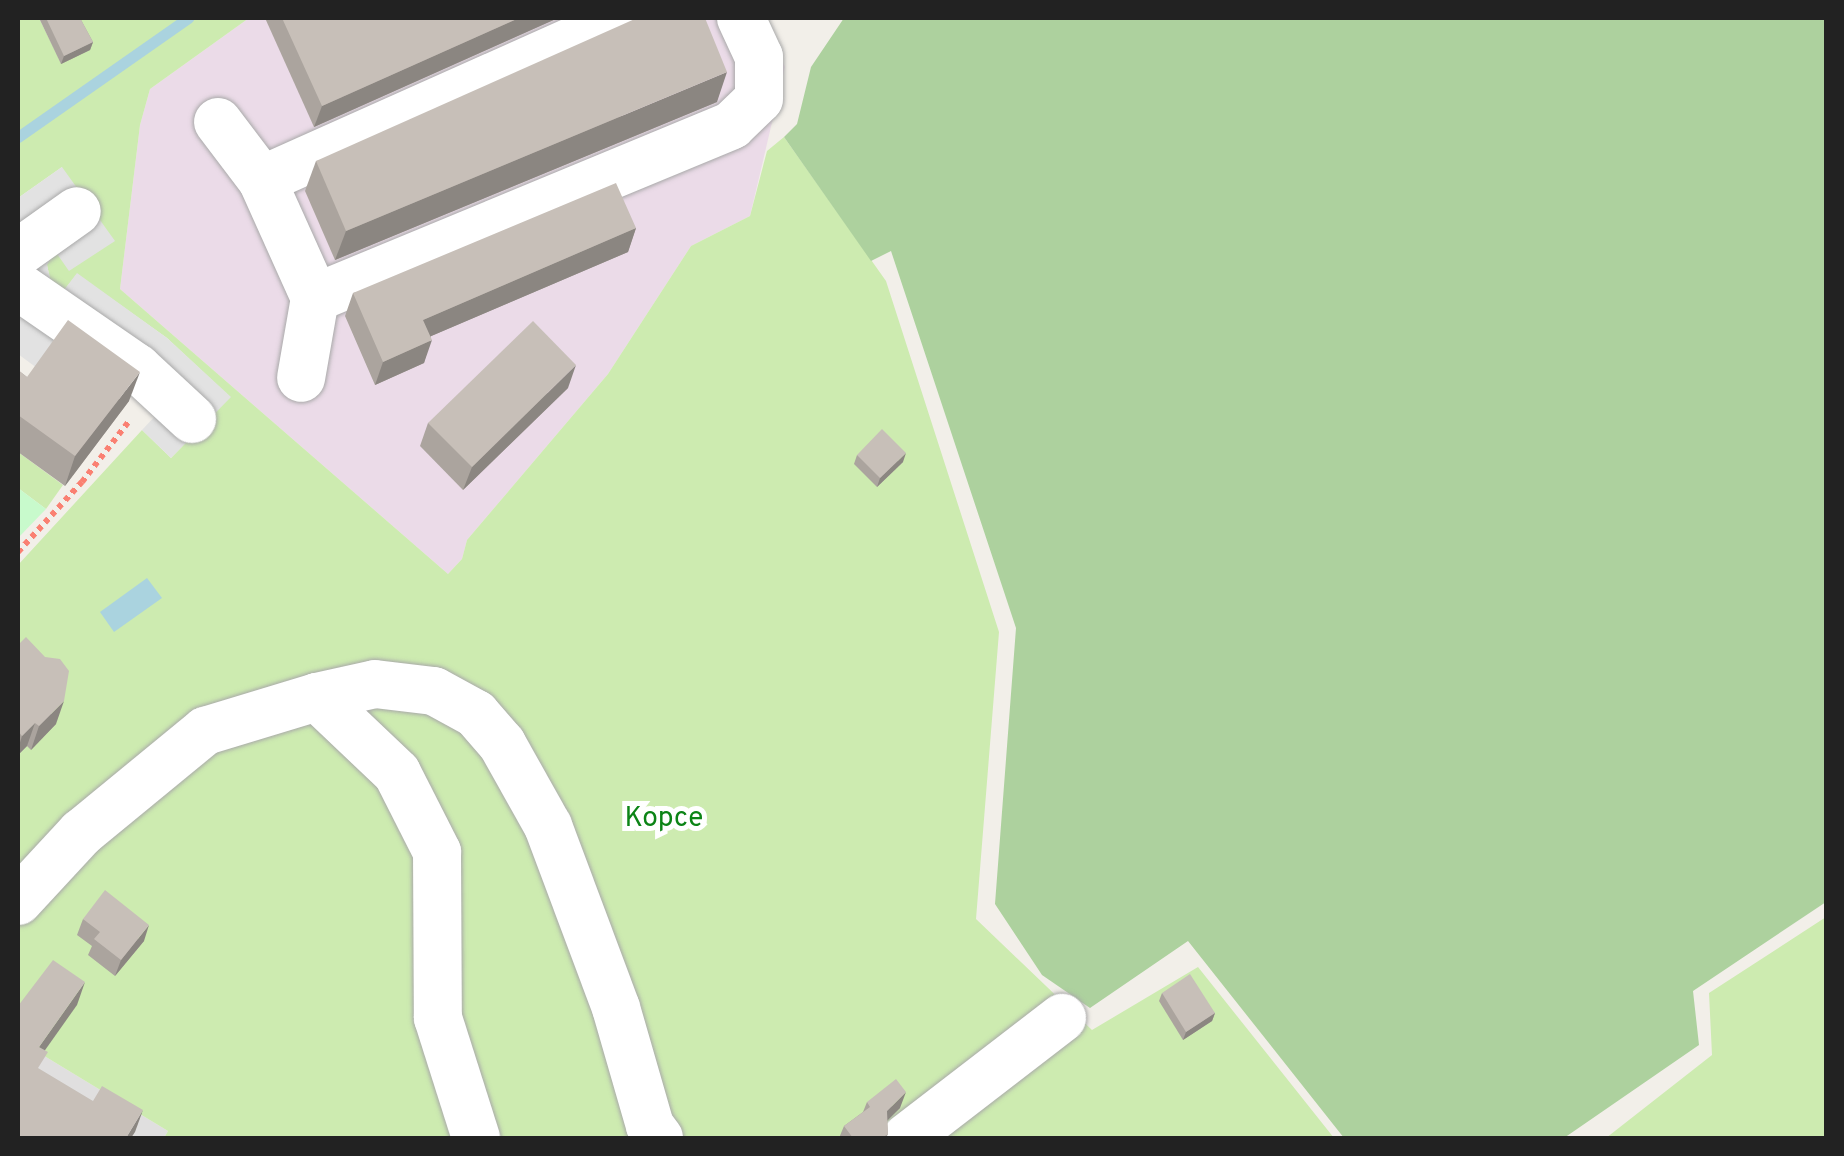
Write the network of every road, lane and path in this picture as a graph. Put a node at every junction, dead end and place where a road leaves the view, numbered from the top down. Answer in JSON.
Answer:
{"nodes":[{"id":1,"x":624,"y":18,"type":"edge"},
{"id":2,"x":741,"y":18,"type":"edge"},
{"id":3,"x":218,"y":122,"type":"dead end"},
{"id":4,"x":262,"y":180,"type":"junction"},
{"id":5,"x":77,"y":211,"type":"dead end"},
{"id":6,"x":18,"y":252,"type":"edge"},
{"id":7,"x":18,"y":286,"type":"edge"},
{"id":8,"x":315,"y":298,"type":"junction"},
{"id":9,"x":301,"y":378,"type":"dead end"},
{"id":10,"x":156,"y":385,"type":"junction"},
{"id":11,"x":192,"y":419,"type":"dead end"},
{"id":12,"x":18,"y":552,"type":"edge"},
{"id":13,"x":317,"y":697,"type":"junction"},
{"id":14,"x":18,"y":901,"type":"edge"},
{"id":15,"x":1062,"y":1018,"type":"dead end"},
{"id":16,"x":476,"y":1138,"type":"edge"},
{"id":17,"x":659,"y":1138,"type":"edge"},
{"id":18,"x":906,"y":1138,"type":"edge"}],
"edges":[{"from":1,"to":4,"type":"street"},
{"from":2,"to":8,"type":"street"},
{"from":3,"to":4,"type":"street"},
{"from":4,"to":8,"type":"street"},
{"from":5,"to":6,"type":"street"},
{"from":7,"to":10,"type":"street"},
{"from":8,"to":9,"type":"street"},
{"from":10,"to":11,"type":"street"},
{"from":10,"to":12,"type":"path"},
{"from":13,"to":14,"type":"street"},
{"from":13,"to":16,"type":"street"},
{"from":13,"to":17,"type":"street"},
{"from":15,"to":18,"type":"street"}]}
